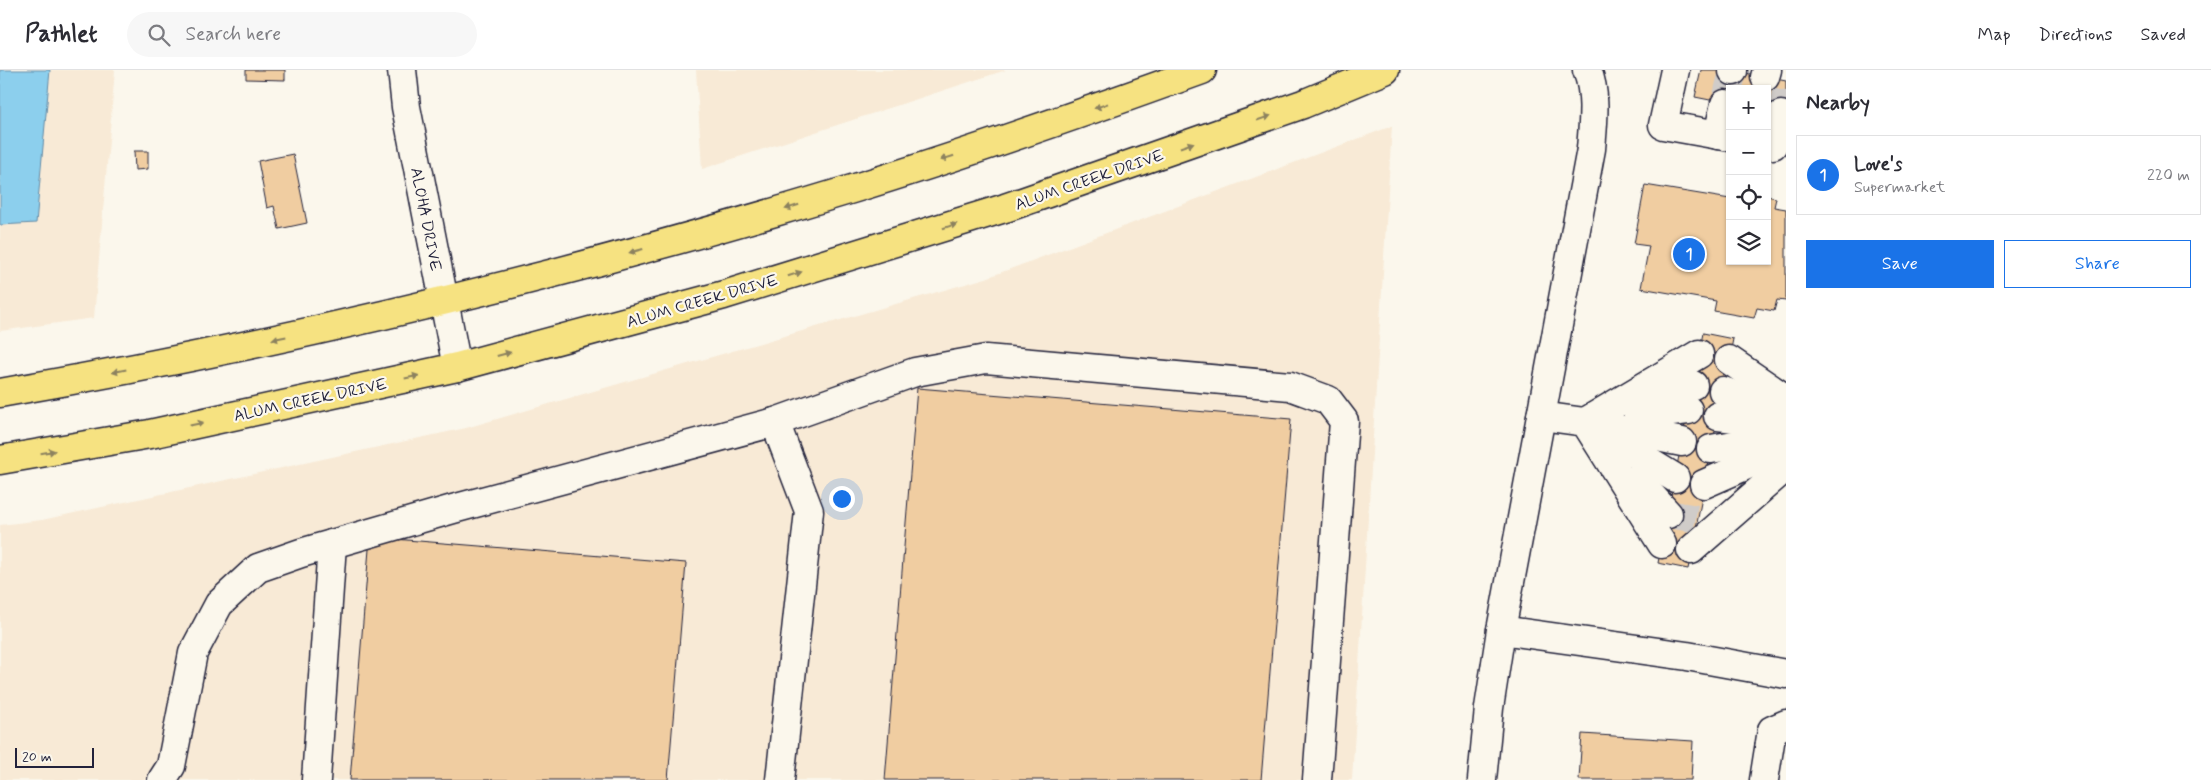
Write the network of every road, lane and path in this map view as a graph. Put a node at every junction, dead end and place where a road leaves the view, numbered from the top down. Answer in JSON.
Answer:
{"nodes":[{"id":1,"x":402,"y":70,"type":"edge"},
{"id":2,"x":1202,"y":70,"type":"edge"},
{"id":3,"x":1385,"y":70,"type":"edge"},
{"id":4,"x":1587,"y":70,"type":"edge"},
{"id":5,"x":1675,"y":70,"type":"edge"},
{"id":6,"x":1725,"y":104,"type":"dead end"},
{"id":7,"x":1781,"y":115,"type":"dead end"},
{"id":8,"x":1724,"y":136,"type":"edge"},
{"id":9,"x":1776,"y":145,"type":"edge"},
{"id":10,"x":444,"y":301,"type":"junction"},
{"id":11,"x":1699,"y":354,"type":"dead end"},
{"id":12,"x":1728,"y":360,"type":"dead end"},
{"id":13,"x":456,"y":367,"type":"junction"},
{"id":14,"x":0,"y":393,"type":"edge"},
{"id":15,"x":1691,"y":397,"type":"dead end"},
{"id":16,"x":1786,"y":399,"type":"edge"},
{"id":17,"x":1786,"y":413,"type":"edge"},
{"id":18,"x":1541,"y":416,"type":"junction"},
{"id":19,"x":775,"y":422,"type":"junction"},
{"id":20,"x":1585,"y":422,"type":"junction"},
{"id":21,"x":1786,"y":424,"type":"edge"},
{"id":22,"x":1786,"y":436,"type":"edge"},
{"id":23,"x":1682,"y":442,"type":"dead end"},
{"id":24,"x":1786,"y":448,"type":"edge"},
{"id":25,"x":1711,"y":449,"type":"dead end"},
{"id":26,"x":1786,"y":458,"type":"edge"},
{"id":27,"x":0,"y":460,"type":"edge"},
{"id":28,"x":1786,"y":467,"type":"edge"},
{"id":29,"x":1675,"y":478,"type":"dead end"},
{"id":30,"x":1704,"y":484,"type":"dead end"},
{"id":31,"x":1668,"y":514,"type":"tunnel mouth"},
{"id":32,"x":1697,"y":519,"type":"tunnel mouth"},
{"id":33,"x":332,"y":544,"type":"junction"},
{"id":34,"x":1662,"y":544,"type":"dead end"},
{"id":35,"x":1692,"y":550,"type":"dead end"},
{"id":36,"x":1501,"y":630,"type":"junction"},
{"id":37,"x":1786,"y":674,"type":"edge"},
{"id":38,"x":1786,"y":724,"type":"edge"},
{"id":39,"x":162,"y":780,"type":"edge"},
{"id":40,"x":316,"y":780,"type":"edge"},
{"id":41,"x":780,"y":780,"type":"edge"},
{"id":42,"x":1317,"y":780,"type":"edge"},
{"id":43,"x":1482,"y":780,"type":"edge"},
{"id":44,"x":1764,"y":780,"type":"edge"}],
"edges":[{"from":1,"to":10,"type":"street","name":"ALOHA DRIVE"},
{"from":2,"to":10,"type":"main road","one_way":true},
{"from":13,"to":3,"type":"main road","name":"ALUM CREEK DRIVE","one_way":true},
{"from":4,"to":18,"type":"street"},
{"from":5,"to":8,"type":"street"},
{"from":6,"to":8,"type":"street"},
{"from":7,"to":9,"type":"street"},
{"from":10,"to":13,"type":"street","name":"ALOHA DRIVE"},
{"from":10,"to":14,"type":"main road","one_way":true},
{"from":11,"to":20,"type":"street"},
{"from":12,"to":16,"type":"street"},
{"from":27,"to":13,"type":"main road","name":"ALUM CREEK DRIVE","one_way":true},
{"from":15,"to":20,"type":"street"},
{"from":17,"to":21,"type":"street"},
{"from":18,"to":20,"type":"street"},
{"from":18,"to":36,"type":"street"},
{"from":19,"to":33,"type":"street"},
{"from":19,"to":41,"type":"street"},
{"from":19,"to":42,"type":"street"},
{"from":20,"to":23,"type":"street"},
{"from":20,"to":29,"type":"street"},
{"from":20,"to":31,"type":"street"},
{"from":20,"to":34,"type":"street"},
{"from":22,"to":25,"type":"street"},
{"from":24,"to":30,"type":"street"},
{"from":26,"to":32,"type":"street"},
{"from":28,"to":35,"type":"street"},
{"from":33,"to":39,"type":"street"},
{"from":33,"to":40,"type":"street"},
{"from":36,"to":37,"type":"street"},
{"from":36,"to":43,"type":"street"},
{"from":38,"to":44,"type":"street"}]}
